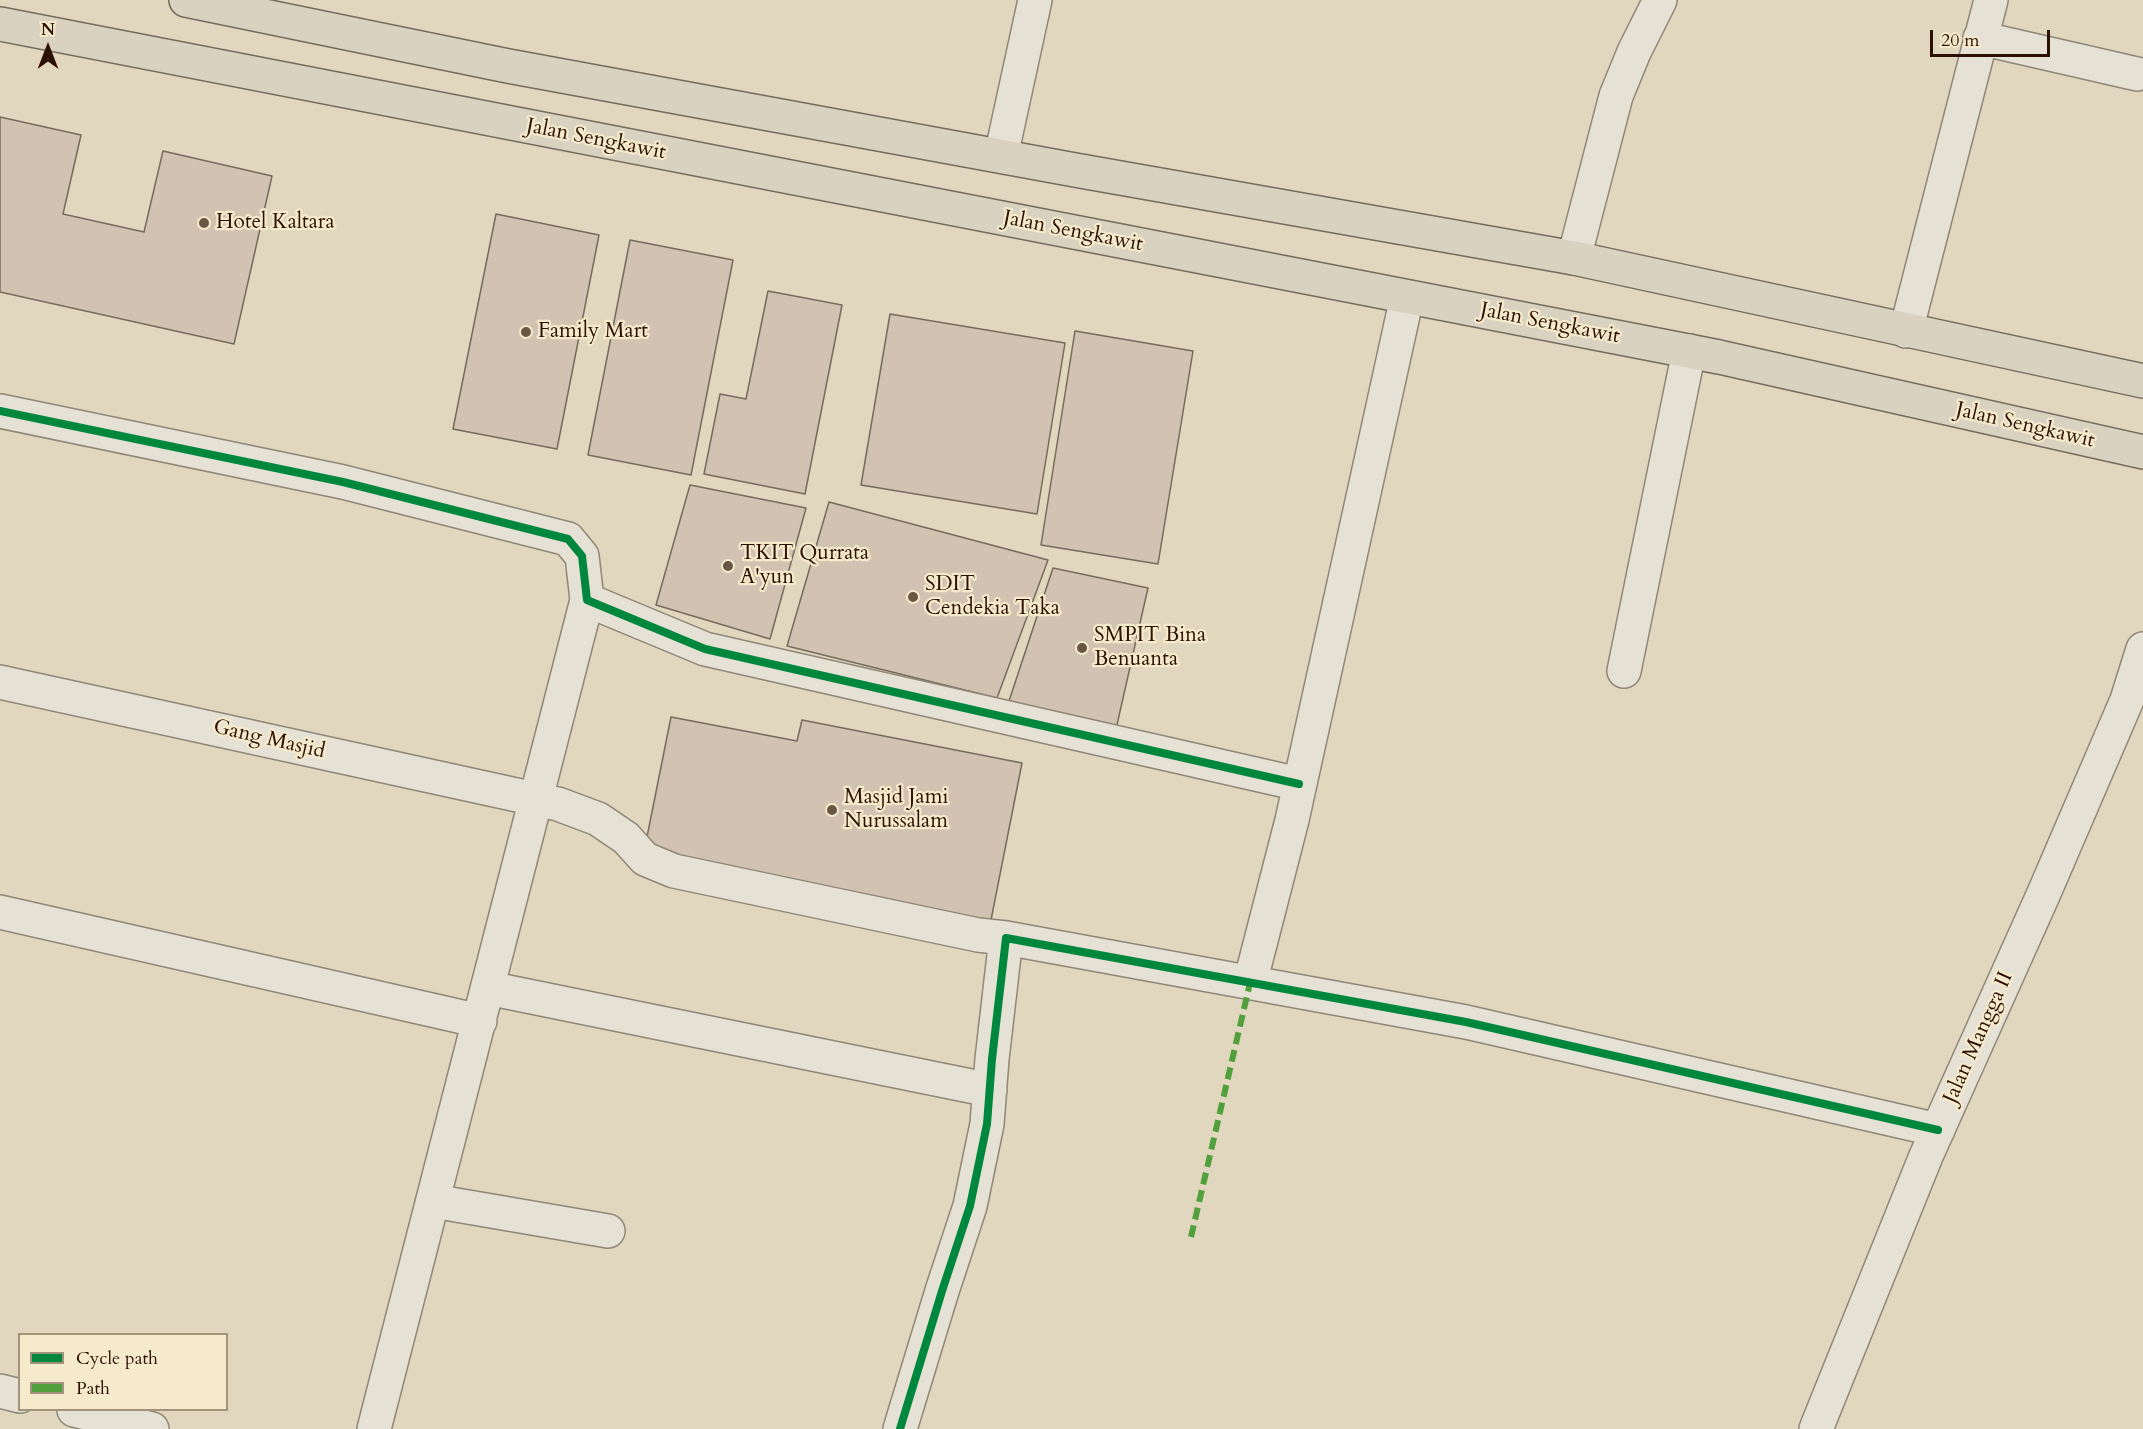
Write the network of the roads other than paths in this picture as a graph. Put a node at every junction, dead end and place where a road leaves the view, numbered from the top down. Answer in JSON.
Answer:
{"nodes":[{"id":1,"x":186,"y":0,"type":"edge"},
{"id":2,"x":1035,"y":0,"type":"edge"},
{"id":3,"x":1660,"y":0,"type":"edge"},
{"id":4,"x":1991,"y":0,"type":"edge"},
{"id":5,"x":0,"y":24,"type":"edge"},
{"id":6,"x":1980,"y":39,"type":"junction"},
{"id":7,"x":2137,"y":74,"type":"dead end"},
{"id":8,"x":1000,"y":156,"type":"junction"},
{"id":9,"x":1574,"y":258,"type":"junction"},
{"id":10,"x":1407,"y":297,"type":"junction"},
{"id":11,"x":1906,"y":331,"type":"junction"},
{"id":12,"x":1689,"y":351,"type":"junction"},
{"id":13,"x":2143,"y":381,"type":"edge"},
{"id":14,"x":0,"y":411,"type":"edge"},
{"id":15,"x":2143,"y":452,"type":"edge"},
{"id":16,"x":587,"y":600,"type":"junction"},
{"id":17,"x":2143,"y":649,"type":"edge"},
{"id":18,"x":1624,"y":671,"type":"dead end"},
{"id":19,"x":0,"y":682,"type":"edge"},
{"id":20,"x":1299,"y":784,"type":"junction"},
{"id":21,"x":537,"y":800,"type":"junction"},
{"id":22,"x":0,"y":912,"type":"edge"},
{"id":23,"x":1006,"y":938,"type":"junction"},
{"id":24,"x":1250,"y":983,"type":"junction"},
{"id":25,"x":489,"y":988,"type":"junction"},
{"id":26,"x":480,"y":1021,"type":"junction"},
{"id":27,"x":990,"y":1090,"type":"junction"},
{"id":28,"x":1938,"y":1130,"type":"junction"},
{"id":29,"x":433,"y":1201,"type":"junction"},
{"id":30,"x":608,"y":1231,"type":"dead end"},
{"id":31,"x":0,"y":1391,"type":"edge"},
{"id":32,"x":18,"y":1396,"type":"edge"},
{"id":33,"x":78,"y":1411,"type":"edge"},
{"id":34,"x":152,"y":1429,"type":"edge"},
{"id":35,"x":374,"y":1429,"type":"edge"},
{"id":36,"x":900,"y":1429,"type":"edge"},
{"id":37,"x":1816,"y":1429,"type":"edge"}],
"edges":[{"from":1,"to":8,"type":"highway"},
{"from":2,"to":8,"type":"street"},
{"from":3,"to":9,"type":"street"},
{"from":4,"to":6,"type":"street"},
{"from":5,"to":10,"type":"highway","name":"Jalan Sengkawit"},
{"from":6,"to":7,"type":"street"},
{"from":6,"to":11,"type":"street"},
{"from":8,"to":9,"type":"highway"},
{"from":9,"to":11,"type":"highway"},
{"from":10,"to":12,"type":"highway","name":"Jalan Sengkawit"},
{"from":10,"to":20,"type":"street"},
{"from":11,"to":13,"type":"highway"},
{"from":12,"to":15,"type":"highway","name":"Jalan Sengkawit"},
{"from":12,"to":18,"type":"street"},
{"from":14,"to":16,"type":"street"},
{"from":16,"to":20,"type":"street"},
{"from":16,"to":21,"type":"street"},
{"from":17,"to":28,"type":"street","name":"Jalan Mangga II"},
{"from":19,"to":21,"type":"street","name":"Gang Masjid"},
{"from":20,"to":24,"type":"street"},
{"from":21,"to":23,"type":"street","name":"Gang Masjid"},
{"from":21,"to":25,"type":"street"},
{"from":22,"to":26,"type":"street"},
{"from":23,"to":24,"type":"street","name":"Gang Masjid"},
{"from":23,"to":27,"type":"street"},
{"from":24,"to":28,"type":"street","name":"Gang Masjid"},
{"from":25,"to":26,"type":"street"},
{"from":25,"to":27,"type":"street"},
{"from":26,"to":29,"type":"street"},
{"from":27,"to":36,"type":"street"},
{"from":28,"to":37,"type":"street","name":"Jalan Mangga II"},
{"from":29,"to":30,"type":"street"},
{"from":29,"to":35,"type":"street"},
{"from":31,"to":32,"type":"street"},
{"from":33,"to":34,"type":"street"}]}
